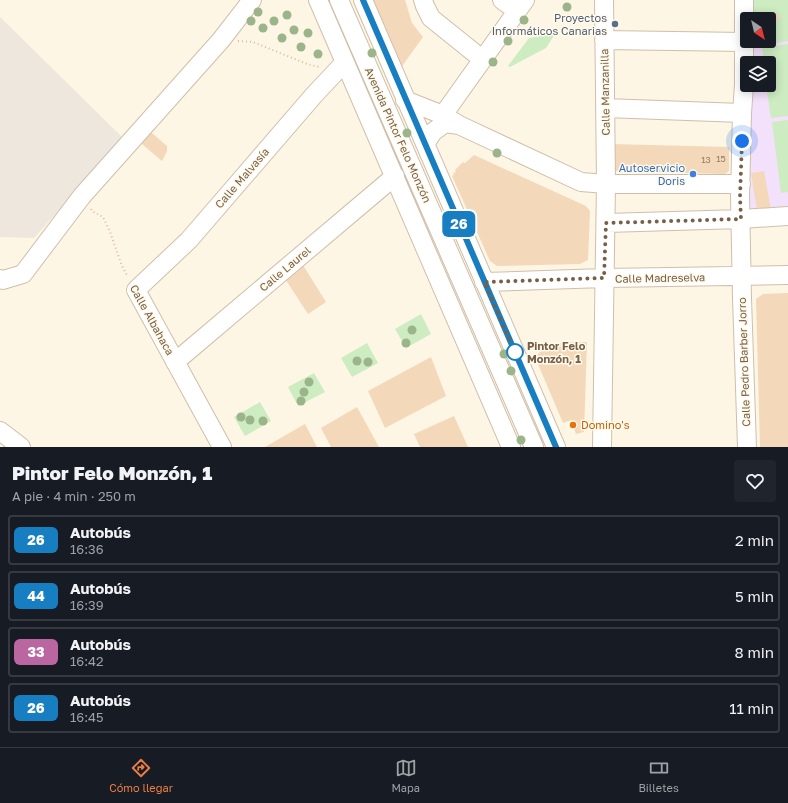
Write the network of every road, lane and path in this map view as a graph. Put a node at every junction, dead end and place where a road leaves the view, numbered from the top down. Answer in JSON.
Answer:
{"nodes":[{"id":1,"x":252,"y":0,"type":"edge"},
{"id":2,"x":318,"y":0,"type":"edge"},
{"id":3,"x":339,"y":0,"type":"edge"},
{"id":4,"x":362,"y":0,"type":"edge"},
{"id":5,"x":423,"y":0,"type":"edge"},
{"id":6,"x":502,"y":0,"type":"edge"},
{"id":7,"x":604,"y":0,"type":"edge"},
{"id":8,"x":744,"y":0,"type":"edge"},
{"id":9,"x":521,"y":6,"type":"edge"},
{"id":10,"x":744,"y":12,"type":"edge"},
{"id":11,"x":221,"y":40,"type":"junction"},
{"id":12,"x":604,"y":40,"type":"junction"},
{"id":13,"x":740,"y":42,"type":"edge"},
{"id":14,"x":744,"y":48,"type":"edge"},
{"id":15,"x":482,"y":59,"type":"junction"},
{"id":16,"x":340,"y":67,"type":"junction"},
{"id":17,"x":405,"y":100,"type":"junction"},
{"id":18,"x":605,"y":108,"type":"junction"},
{"id":19,"x":742,"y":113,"type":"junction"},
{"id":20,"x":443,"y":115,"type":"junction"},
{"id":21,"x":459,"y":125,"type":"junction"},
{"id":22,"x":425,"y":144,"type":"junction"},
{"id":23,"x":395,"y":176,"type":"junction"},
{"id":24,"x":606,"y":184,"type":"junction"},
{"id":25,"x":741,"y":184,"type":"junction"},
{"id":26,"x":82,"y":196,"type":"junction"},
{"id":27,"x":788,"y":216,"type":"edge"},
{"id":28,"x":741,"y":219,"type":"junction"},
{"id":29,"x":606,"y":223,"type":"junction"},
{"id":30,"x":741,"y":276,"type":"junction"},
{"id":31,"x":788,"y":276,"type":"edge"},
{"id":32,"x":604,"y":278,"type":"junction"},
{"id":33,"x":0,"y":280,"type":"edge"},
{"id":34,"x":484,"y":282,"type":"junction"},
{"id":35,"x":136,"y":290,"type":"junction"},
{"id":36,"x":175,"y":362,"type":"junction"},
{"id":37,"x":0,"y":431,"type":"edge"},
{"id":38,"x":21,"y":447,"type":"edge"},
{"id":39,"x":222,"y":447,"type":"edge"},
{"id":40,"x":511,"y":447,"type":"edge"},
{"id":41,"x":534,"y":447,"type":"edge"},
{"id":42,"x":556,"y":447,"type":"edge"},
{"id":43,"x":602,"y":447,"type":"edge"},
{"id":44,"x":747,"y":447,"type":"edge"}],
"edges":[{"from":1,"to":11,"type":"street"},
{"from":2,"to":16,"type":"street","name":"Avenida Pintor Felo Monzón"},
{"from":3,"to":41,"type":"street","name":"Avenida Pintor Felo Monzón"},
{"from":4,"to":17,"type":"street","name":"Avenida Pintor Felo Monzón"},
{"from":5,"to":15,"type":"street"},
{"from":6,"to":9,"type":"street"},
{"from":7,"to":12,"type":"street","name":"Calle Manzanilla"},
{"from":8,"to":10,"type":"street","name":"Calle Pedro Barber Jorro"},
{"from":9,"to":15,"type":"street"},
{"from":11,"to":16,"type":"path"},
{"from":11,"to":26,"type":"street"},
{"from":12,"to":13,"type":"street"},
{"from":12,"to":18,"type":"street","name":"Calle Manzanilla"},
{"from":14,"to":19,"type":"street","name":"Calle Pedro Barber Jorro"},
{"from":15,"to":20,"type":"street"},
{"from":16,"to":23,"type":"street","name":"Avenida Pintor Felo Monzón"},
{"from":16,"to":35,"type":"street","name":"Calle Malvasía"},
{"from":17,"to":20,"type":"street"},
{"from":17,"to":22,"type":"street","name":"Avenida Pintor Felo Monzón"},
{"from":18,"to":19,"type":"street"},
{"from":18,"to":24,"type":"street","name":"Calle Manzanilla"},
{"from":19,"to":25,"type":"street","name":"Calle Pedro Barber Jorro"},
{"from":20,"to":21,"type":"street"},
{"from":21,"to":22,"type":"street"},
{"from":21,"to":24,"type":"street"},
{"from":22,"to":34,"type":"street","name":"Avenida Pintor Felo Monzón"},
{"from":23,"to":36,"type":"street","name":"Calle Laurel"},
{"from":23,"to":40,"type":"street","name":"Avenida Pintor Felo Monzón"},
{"from":24,"to":25,"type":"street"},
{"from":24,"to":29,"type":"street","name":"Calle Manzanilla"},
{"from":25,"to":28,"type":"street","name":"Calle Pedro Barber Jorro"},
{"from":26,"to":33,"type":"street"},
{"from":26,"to":35,"type":"path","name":"Calle Albahaca"},
{"from":27,"to":28,"type":"street"},
{"from":28,"to":29,"type":"street"},
{"from":28,"to":30,"type":"street","name":"Calle Pedro Barber Jorro"},
{"from":29,"to":32,"type":"street","name":"Calle Manzanilla"},
{"from":30,"to":31,"type":"street","name":"Calle Madreselva"},
{"from":30,"to":32,"type":"street","name":"Calle Madreselva"},
{"from":30,"to":44,"type":"street","name":"Calle Pedro Barber Jorro"},
{"from":32,"to":34,"type":"street","name":"Calle Madreselva"},
{"from":32,"to":43,"type":"street","name":"Calle Manzanilla"},
{"from":34,"to":42,"type":"street","name":"Avenida Pintor Felo Monzón"},
{"from":35,"to":36,"type":"street","name":"Calle Albahaca"},
{"from":36,"to":39,"type":"street","name":"Calle Albahaca"},
{"from":37,"to":38,"type":"street"}]}
